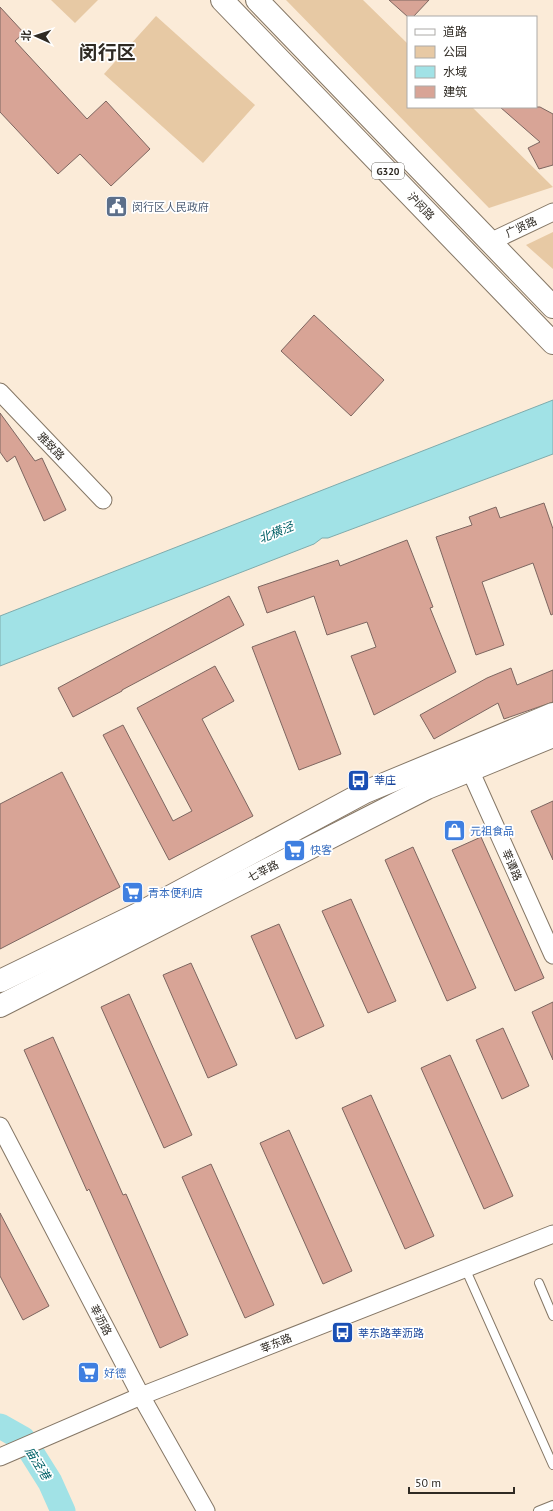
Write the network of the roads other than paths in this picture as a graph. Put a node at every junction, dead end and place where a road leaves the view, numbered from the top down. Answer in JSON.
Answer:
{"nodes":[{"id":1,"x":222,"y":0,"type":"edge"},
{"id":2,"x":257,"y":0,"type":"edge"},
{"id":3,"x":553,"y":212,"type":"edge"},
{"id":4,"x":490,"y":242,"type":"junction"},
{"id":5,"x":553,"y":307,"type":"edge"},
{"id":6,"x":553,"y":343,"type":"edge"},
{"id":7,"x":0,"y":392,"type":"edge"},
{"id":8,"x":103,"y":500,"type":"dead end"},
{"id":9,"x":553,"y":714,"type":"edge"},
{"id":10,"x":553,"y":736,"type":"edge"},
{"id":11,"x":465,"y":762,"type":"junction"},
{"id":12,"x":553,"y":955,"type":"edge"},
{"id":13,"x":0,"y":981,"type":"edge"},
{"id":14,"x":0,"y":1006,"type":"edge"},
{"id":15,"x":0,"y":1126,"type":"edge"},
{"id":16,"x":553,"y":1234,"type":"edge"},
{"id":17,"x":466,"y":1268,"type":"junction"},
{"id":18,"x":539,"y":1283,"type":"dead end"},
{"id":19,"x":553,"y":1316,"type":"edge"},
{"id":20,"x":141,"y":1396,"type":"junction"},
{"id":21,"x":1,"y":1457,"type":"edge"},
{"id":22,"x":553,"y":1465,"type":"edge"},
{"id":23,"x":553,"y":1505,"type":"edge"},
{"id":24,"x":206,"y":1511,"type":"edge"},
{"id":25,"x":538,"y":1511,"type":"edge"}],
"edges":[{"from":1,"to":6,"type":"main road","name":"沪闵路","number":"G320"},
{"from":2,"to":4,"type":"main road","number":"G320"},
{"from":3,"to":4,"type":"street","name":"广贤路"},
{"from":4,"to":5,"type":"main road","number":"G320"},
{"from":7,"to":8,"type":"street","name":"雅致路"},
{"from":9,"to":11,"type":"main road","name":"七莘路"},
{"from":10,"to":11,"type":"main road","name":"七莘路"},
{"from":11,"to":12,"type":"street","name":"莘谭路"},
{"from":11,"to":13,"type":"main road","name":"七莘路"},
{"from":11,"to":14,"type":"main road","name":"七莘路"},
{"from":15,"to":20,"type":"street","name":"莘沥路"},
{"from":16,"to":17,"type":"street","name":"莘东路"},
{"from":17,"to":20,"type":"street","name":"莘东路"},
{"from":17,"to":22,"type":"lane"},
{"from":18,"to":19,"type":"lane"},
{"from":20,"to":21,"type":"street","name":"莘东路"},
{"from":20,"to":24,"type":"street","name":"莘沥路"},
{"from":23,"to":25,"type":"lane"}]}
